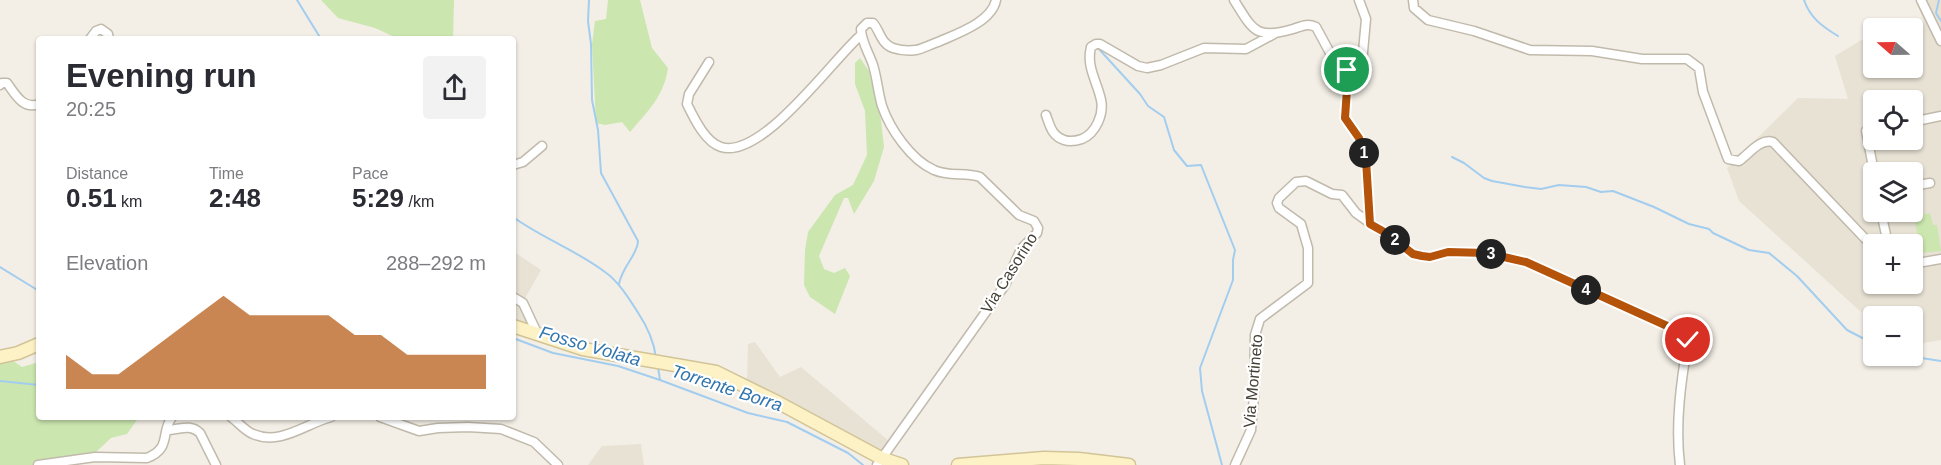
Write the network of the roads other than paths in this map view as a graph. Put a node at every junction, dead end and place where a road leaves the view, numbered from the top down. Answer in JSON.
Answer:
{"nodes":[{"id":1,"x":996,"y":0,"type":"edge"},
{"id":2,"x":1234,"y":0,"type":"edge"},
{"id":3,"x":1359,"y":0,"type":"edge"},
{"id":4,"x":1413,"y":0,"type":"edge"},
{"id":5,"x":1921,"y":0,"type":"edge"},
{"id":6,"x":1274,"y":34,"type":"junction"},
{"id":7,"x":861,"y":35,"type":"junction"},
{"id":8,"x":92,"y":36,"type":"edge"},
{"id":9,"x":108,"y":36,"type":"edge"},
{"id":10,"x":1941,"y":41,"type":"edge"},
{"id":11,"x":709,"y":62,"type":"dead end"},
{"id":12,"x":1339,"y":66,"type":"junction"},
{"id":13,"x":0,"y":85,"type":"edge"},
{"id":14,"x":36,"y":105,"type":"edge"},
{"id":15,"x":1046,"y":115,"type":"dead end"},
{"id":16,"x":1941,"y":116,"type":"edge"},
{"id":17,"x":1923,"y":120,"type":"edge"},
{"id":18,"x":542,"y":146,"type":"dead end"},
{"id":19,"x":516,"y":164,"type":"edge"},
{"id":20,"x":1930,"y":183,"type":"dead end"},
{"id":21,"x":1923,"y":184,"type":"edge"},
{"id":22,"x":1370,"y":224,"type":"junction"},
{"id":23,"x":1863,"y":237,"type":"edge"},
{"id":24,"x":1941,"y":259,"type":"edge"},
{"id":25,"x":1923,"y":262,"type":"edge"},
{"id":26,"x":516,"y":299,"type":"edge"},
{"id":27,"x":516,"y":327,"type":"edge"},
{"id":28,"x":538,"y":335,"type":"junction"},
{"id":29,"x":36,"y":345,"type":"edge"},
{"id":30,"x":0,"y":357,"type":"edge"},
{"id":31,"x":170,"y":420,"type":"edge"},
{"id":32,"x":235,"y":420,"type":"edge"},
{"id":33,"x":323,"y":420,"type":"edge"},
{"id":34,"x":388,"y":420,"type":"edge"},
{"id":35,"x":167,"y":430,"type":"junction"},
{"id":36,"x":879,"y":462,"type":"edge"},
{"id":37,"x":38,"y":465,"type":"edge"},
{"id":38,"x":216,"y":465,"type":"edge"},
{"id":39,"x":558,"y":465,"type":"edge"},
{"id":40,"x":902,"y":465,"type":"edge"},
{"id":41,"x":958,"y":465,"type":"edge"},
{"id":42,"x":1129,"y":465,"type":"edge"},
{"id":43,"x":1235,"y":465,"type":"edge"},
{"id":44,"x":1680,"y":465,"type":"edge"}],
"edges":[{"from":1,"to":7,"type":"street"},
{"from":2,"to":6,"type":"street"},
{"from":3,"to":12,"type":"street"},
{"from":4,"to":23,"type":"street"},
{"from":5,"to":10,"type":"street"},
{"from":6,"to":12,"type":"street"},
{"from":6,"to":15,"type":"street"},
{"from":7,"to":11,"type":"street"},
{"from":7,"to":36,"type":"street","name":"Via Casorino"},
{"from":8,"to":9,"type":"street"},
{"from":12,"to":22,"type":"street"},
{"from":13,"to":14,"type":"street"},
{"from":16,"to":17,"type":"street"},
{"from":18,"to":19,"type":"street"},
{"from":20,"to":21,"type":"street"},
{"from":22,"to":43,"type":"street","name":"Via Mortineto"},
{"from":22,"to":44,"type":"street","name":"Via Mortineto"},
{"from":24,"to":25,"type":"street"},
{"from":26,"to":28,"type":"street"},
{"from":27,"to":28,"type":"street"},
{"from":28,"to":36,"type":"street"},
{"from":29,"to":30,"type":"street"},
{"from":31,"to":35,"type":"street"},
{"from":32,"to":33,"type":"street"},
{"from":34,"to":39,"type":"street"},
{"from":35,"to":37,"type":"street"},
{"from":35,"to":38,"type":"street"},
{"from":36,"to":40,"type":"street"},
{"from":41,"to":42,"type":"street"}]}
